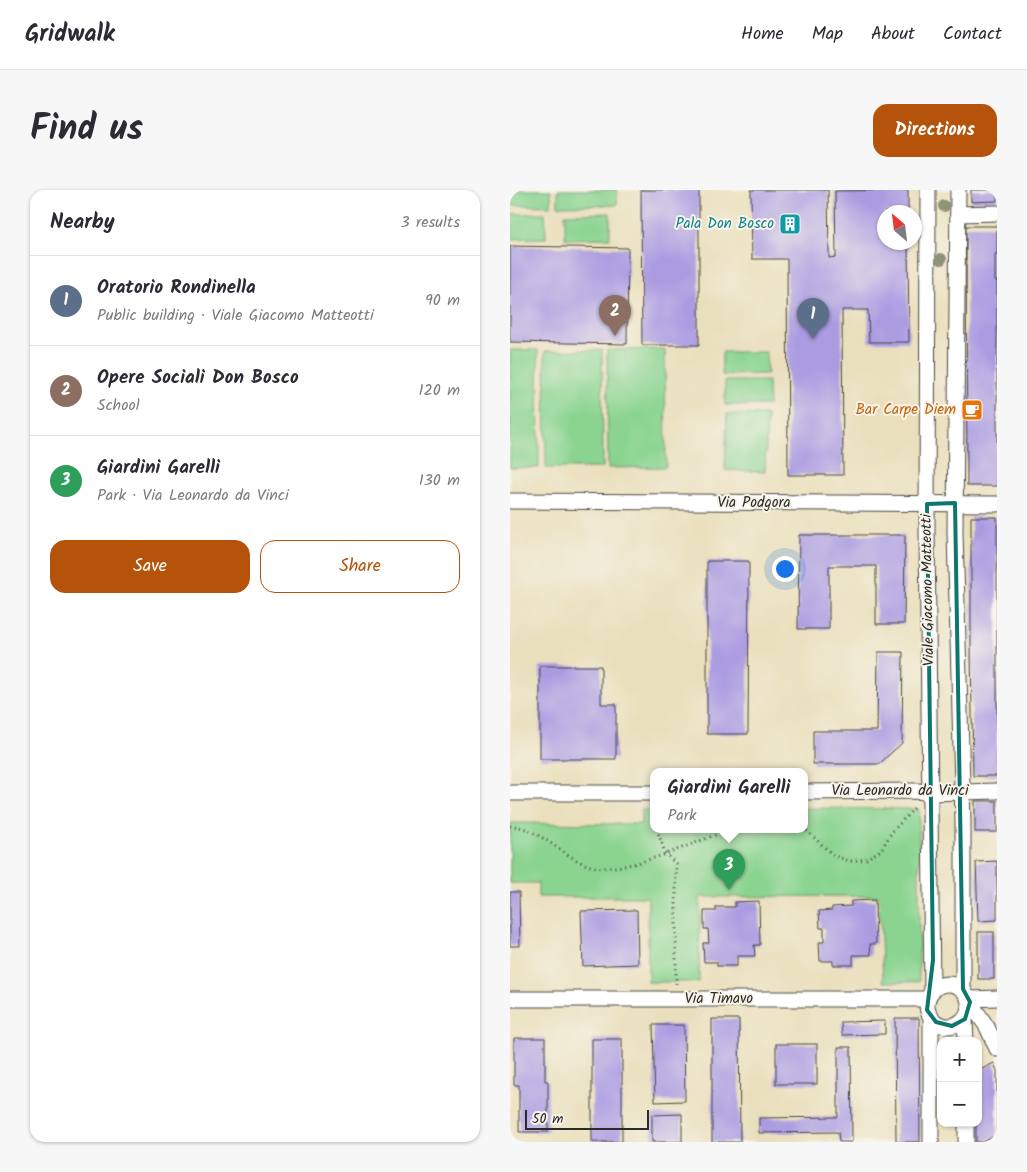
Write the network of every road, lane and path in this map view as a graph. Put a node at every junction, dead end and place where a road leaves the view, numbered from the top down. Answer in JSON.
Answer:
{"nodes":[{"id":1,"x":928,"y":190,"type":"edge"},
{"id":2,"x":958,"y":190,"type":"edge"},
{"id":3,"x":997,"y":213,"type":"edge"},
{"id":4,"x":958,"y":214,"type":"junction"},
{"id":5,"x":510,"y":501,"type":"edge"},
{"id":6,"x":955,"y":503,"type":"junction"},
{"id":7,"x":927,"y":504,"type":"junction"},
{"id":8,"x":997,"y":504,"type":"edge"},
{"id":9,"x":997,"y":791,"type":"edge"},
{"id":10,"x":808,"y":792,"type":"edge"},
{"id":11,"x":961,"y":792,"type":"junction"},
{"id":12,"x":510,"y":793,"type":"edge"},
{"id":13,"x":924,"y":798,"type":"junction"},
{"id":14,"x":650,"y":799,"type":"edge"},
{"id":15,"x":510,"y":826,"type":"edge"},
{"id":16,"x":808,"y":832,"type":"edge"},
{"id":17,"x":658,"y":833,"type":"edge"},
{"id":18,"x":722,"y":833,"type":"edge"},
{"id":19,"x":665,"y":853,"type":"junction"},
{"id":20,"x":676,"y":984,"type":"dead end"},
{"id":21,"x":930,"y":995,"type":"junction"},
{"id":22,"x":967,"y":997,"type":"junction"},
{"id":23,"x":997,"y":998,"type":"edge"},
{"id":24,"x":512,"y":999,"type":"dead end"},
{"id":25,"x":931,"y":1017,"type":"junction"},
{"id":26,"x":964,"y":1019,"type":"junction"},
{"id":27,"x":966,"y":1037,"type":"edge"},
{"id":28,"x":997,"y":1049,"type":"edge"},
{"id":29,"x":966,"y":1127,"type":"edge"},
{"id":30,"x":931,"y":1142,"type":"edge"},
{"id":31,"x":966,"y":1142,"type":"edge"}],
"edges":[{"from":1,"to":7,"type":"street","name":"Viale Giacomo Matteotti"},
{"from":2,"to":4,"type":"street","name":"Viale Giacomo Matteotti"},
{"from":3,"to":4,"type":"street"},
{"from":4,"to":6,"type":"street","name":"Viale Giacomo Matteotti"},
{"from":5,"to":7,"type":"street","name":"Via Podgora"},
{"from":6,"to":7,"type":"street","name":"Via Podgora"},
{"from":6,"to":8,"type":"street","name":"Via Podgora"},
{"from":6,"to":11,"type":"street","name":"Viale Giacomo Matteotti"},
{"from":7,"to":13,"type":"street","name":"Viale Giacomo Matteotti"},
{"from":9,"to":11,"type":"street","name":"Via Leonardo da Vinci"},
{"from":10,"to":13,"type":"street","name":"Via Leonardo da Vinci"},
{"from":11,"to":13,"type":"street","name":"Via Leonardo da Vinci"},
{"from":11,"to":22,"type":"street","name":"Viale Giacomo Matteotti"},
{"from":12,"to":14,"type":"street"},
{"from":13,"to":16,"type":"path"},
{"from":13,"to":21,"type":"street","name":"Viale Giacomo Matteotti"},
{"from":15,"to":19,"type":"path"},
{"from":17,"to":19,"type":"path"},
{"from":18,"to":19,"type":"path"},
{"from":19,"to":20,"type":"path"},
{"from":21,"to":22,"type":"street"},
{"from":21,"to":24,"type":"street","name":"Via Timavo"},
{"from":21,"to":25,"type":"street","name":"Viale Giacomo Matteotti"},
{"from":22,"to":23,"type":"street"},
{"from":22,"to":26,"type":"street","name":"Viale Giacomo Matteotti"},
{"from":22,"to":28,"type":"street"},
{"from":25,"to":26,"type":"street"},
{"from":25,"to":30,"type":"street","name":"Viale Giacomo Matteotti"},
{"from":26,"to":27,"type":"street","name":"Viale Giacomo Matteotti"},
{"from":29,"to":31,"type":"street"}]}
